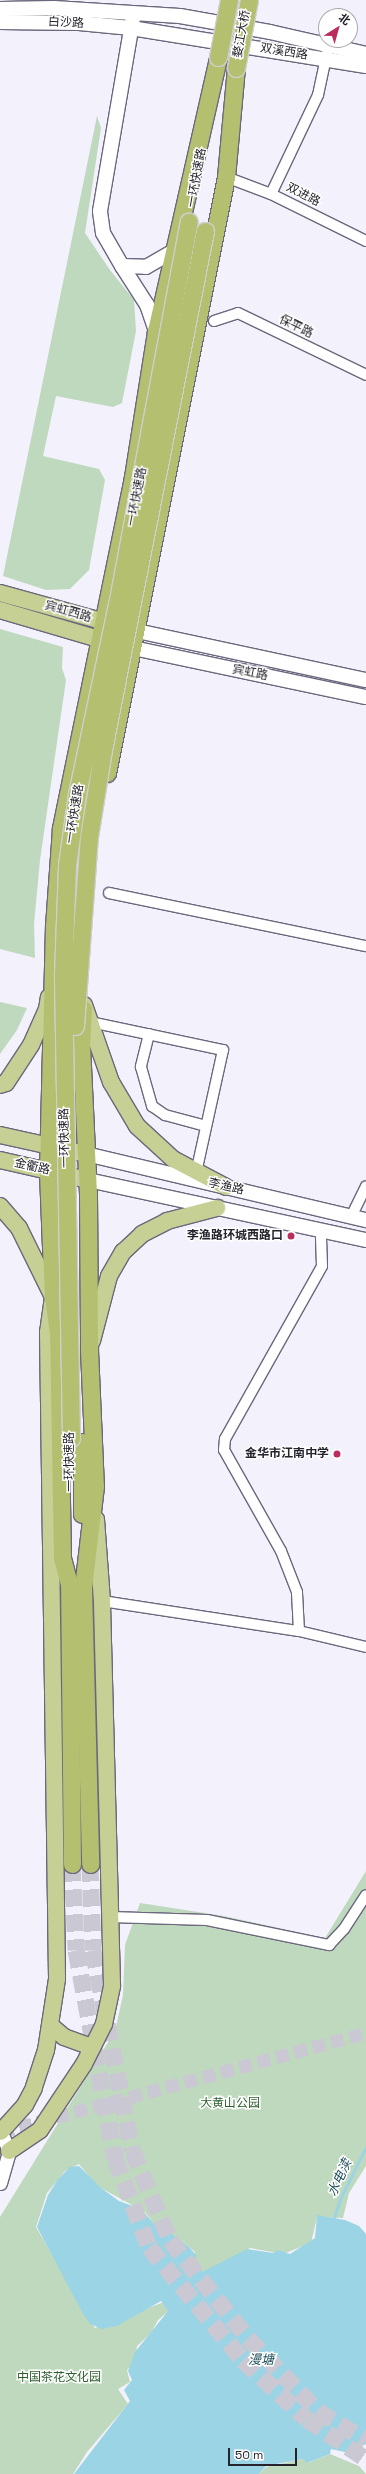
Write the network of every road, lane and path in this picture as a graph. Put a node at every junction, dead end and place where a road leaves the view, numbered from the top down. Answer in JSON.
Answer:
{"nodes":[{"id":1,"x":229,"y":0,"type":"edge"},
{"id":2,"x":249,"y":0,"type":"edge"},
{"id":3,"x":0,"y":9,"type":"edge"},
{"id":4,"x":134,"y":12,"type":"junction"},
{"id":5,"x":0,"y":22,"type":"edge"},
{"id":6,"x":131,"y":28,"type":"junction"},
{"id":7,"x":328,"y":52,"type":"junction"},
{"id":8,"x":366,"y":54,"type":"edge"},
{"id":9,"x":218,"y":57,"type":"junction"},
{"id":10,"x":366,"y":66,"type":"edge"},
{"id":11,"x":236,"y":68,"type":"junction"},
{"id":12,"x":226,"y":177,"type":"junction"},
{"id":13,"x":271,"y":194,"type":"junction"},
{"id":14,"x":366,"y":241,"type":"edge"},
{"id":15,"x":172,"y":252,"type":"junction"},
{"id":16,"x":122,"y":266,"type":"junction"},
{"id":17,"x":214,"y":322,"type":"dead end"},
{"id":18,"x":156,"y":331,"type":"junction"},
{"id":19,"x":366,"y":375,"type":"edge"},
{"id":20,"x":0,"y":593,"type":"edge"},
{"id":21,"x":0,"y":610,"type":"edge"},
{"id":22,"x":103,"y":622,"type":"junction"},
{"id":23,"x":137,"y":631,"type":"junction"},
{"id":24,"x":99,"y":639,"type":"junction"},
{"id":25,"x":133,"y":648,"type":"junction"},
{"id":26,"x":366,"y":680,"type":"edge"},
{"id":27,"x":366,"y":697,"type":"edge"},
{"id":28,"x":108,"y":893,"type":"dead end"},
{"id":29,"x":366,"y":946,"type":"edge"},
{"id":30,"x":52,"y":981,"type":"junction"},
{"id":31,"x":83,"y":1002,"type":"junction"},
{"id":32,"x":90,"y":1022,"type":"junction"},
{"id":33,"x":149,"y":1034,"type":"junction"},
{"id":34,"x":0,"y":1085,"type":"edge"},
{"id":35,"x":206,"y":1126,"type":"junction"},
{"id":36,"x":0,"y":1135,"type":"edge"},
{"id":37,"x":49,"y":1146,"type":"junction"},
{"id":38,"x":86,"y":1154,"type":"junction"},
{"id":39,"x":0,"y":1160,"type":"edge"},
{"id":40,"x":48,"y":1171,"type":"junction"},
{"id":41,"x":195,"y":1176,"type":"junction"},
{"id":42,"x":88,"y":1180,"type":"junction"},
{"id":43,"x":366,"y":1186,"type":"edge"},
{"id":44,"x":226,"y":1187,"type":"joint"},
{"id":45,"x":0,"y":1206,"type":"edge"},
{"id":46,"x":217,"y":1208,"type":"junction"},
{"id":47,"x":351,"y":1217,"type":"junction"},
{"id":48,"x":366,"y":1220,"type":"edge"},
{"id":49,"x":321,"y":1230,"type":"junction"},
{"id":50,"x":366,"y":1240,"type":"edge"},
{"id":51,"x":53,"y":1297,"type":"junction"},
{"id":52,"x":89,"y":1350,"type":"junction"},
{"id":53,"x":76,"y":1440,"type":"junction"},
{"id":54,"x":95,"y":1486,"type":"junction"},
{"id":55,"x":76,"y":1586,"type":"junction"},
{"id":56,"x":102,"y":1601,"type":"junction"},
{"id":57,"x":299,"y":1631,"type":"junction"},
{"id":58,"x":366,"y":1647,"type":"edge"},
{"id":59,"x":72,"y":1864,"type":"tunnel mouth"},
{"id":60,"x":90,"y":1864,"type":"tunnel mouth"},
{"id":61,"x":366,"y":1895,"type":"edge"},
{"id":62,"x":110,"y":1916,"type":"junction"},
{"id":63,"x":51,"y":2026,"type":"junction"},
{"id":64,"x":92,"y":2047,"type":"junction"},
{"id":65,"x":0,"y":2132,"type":"edge"},
{"id":66,"x":5,"y":2151,"type":"edge"},
{"id":67,"x":0,"y":2183,"type":"edge"}],
"edges":[{"from":1,"to":9,"type":"highway","name":"婺江大桥","bridge":true},
{"from":2,"to":11,"type":"highway","name":"婺江大桥","bridge":true},
{"from":3,"to":4,"type":"main road","name":"白沙路"},
{"from":4,"to":6,"type":"main road"},
{"from":4,"to":7,"type":"main road","name":"双溪西路"},
{"from":5,"to":6,"type":"main road","name":"白沙路"},
{"from":6,"to":7,"type":"main road","name":"双溪西路"},
{"from":6,"to":16,"type":"main road"},
{"from":7,"to":8,"type":"main road","name":"双溪西路"},
{"from":7,"to":10,"type":"main road","name":"双溪西路"},
{"from":7,"to":13,"type":"street"},
{"from":9,"to":15,"type":"highway"},
{"from":9,"to":53,"type":"highway","name":"一环快速路","bridge":true},
{"from":11,"to":12,"type":"highway"},
{"from":11,"to":53,"type":"highway","name":"一环快速路","bridge":true},
{"from":12,"to":13,"type":"street","name":"双进路"},
{"from":12,"to":23,"type":"highway"},
{"from":13,"to":14,"type":"street","name":"双进路"},
{"from":15,"to":16,"type":"main road"},
{"from":15,"to":18,"type":"highway"},
{"from":16,"to":18,"type":"main road"},
{"from":17,"to":19,"type":"street","name":"保平路"},
{"from":18,"to":22,"type":"highway"},
{"from":20,"to":22,"type":"main road","name":"宾虹西路"},
{"from":21,"to":24,"type":"main road","name":"宾虹西路"},
{"from":22,"to":23,"type":"main road","name":"宾虹西路"},
{"from":22,"to":24,"type":"highway"},
{"from":23,"to":25,"type":"highway"},
{"from":23,"to":26,"type":"main road","name":"宾虹路"},
{"from":24,"to":25,"type":"main road","name":"宾虹西路"},
{"from":24,"to":30,"type":"highway"},
{"from":25,"to":27,"type":"main road","name":"宾虹路"},
{"from":25,"to":31,"type":"highway"},
{"from":28,"to":29,"type":"street"},
{"from":30,"to":34,"type":"main road"},
{"from":30,"to":37,"type":"highway"},
{"from":31,"to":32,"type":"main road"},
{"from":31,"to":38,"type":"highway"},
{"from":32,"to":33,"type":"street"},
{"from":32,"to":41,"type":"main road"},
{"from":33,"to":35,"type":"street"},
{"from":33,"to":35,"type":"street"},
{"from":35,"to":41,"type":"street"},
{"from":36,"to":37,"type":"main road","name":"金衢路"},
{"from":37,"to":38,"type":"main road","name":"金衢路"},
{"from":37,"to":40,"type":"highway"},
{"from":38,"to":41,"type":"main road","name":"李渔路"},
{"from":38,"to":42,"type":"highway"},
{"from":39,"to":40,"type":"main road","name":"金衢路"},
{"from":40,"to":42,"type":"main road","name":"金衢路"},
{"from":40,"to":51,"type":"highway"},
{"from":41,"to":44,"type":"main road"},
{"from":42,"to":46,"type":"main road","name":"李渔路"},
{"from":42,"to":52,"type":"highway"},
{"from":43,"to":47,"type":"street"},
{"from":44,"to":47,"type":"main road","name":"李渔路"},
{"from":45,"to":51,"type":"main road"},
{"from":46,"to":49,"type":"main road","name":"李渔路"},
{"from":46,"to":52,"type":"main road"},
{"from":47,"to":48,"type":"main road","name":"李渔路"},
{"from":49,"to":50,"type":"main road","name":"李渔路"},
{"from":49,"to":57,"type":"street"},
{"from":51,"to":55,"type":"highway"},
{"from":51,"to":63,"type":"main road"},
{"from":52,"to":54,"type":"highway"},
{"from":53,"to":55,"type":"highway","name":"一环快速路"},
{"from":54,"to":55,"type":"highway"},
{"from":54,"to":56,"type":"main road"},
{"from":55,"to":59,"type":"highway"},
{"from":55,"to":60,"type":"highway"},
{"from":56,"to":57,"type":"street"},
{"from":56,"to":62,"type":"main road"},
{"from":57,"to":58,"type":"street"},
{"from":61,"to":62,"type":"street"},
{"from":62,"to":64,"type":"main road"},
{"from":63,"to":64,"type":"main road"},
{"from":63,"to":65,"type":"main road"},
{"from":64,"to":66,"type":"main road"},
{"from":65,"to":66,"type":"street"},
{"from":66,"to":67,"type":"street"}]}
